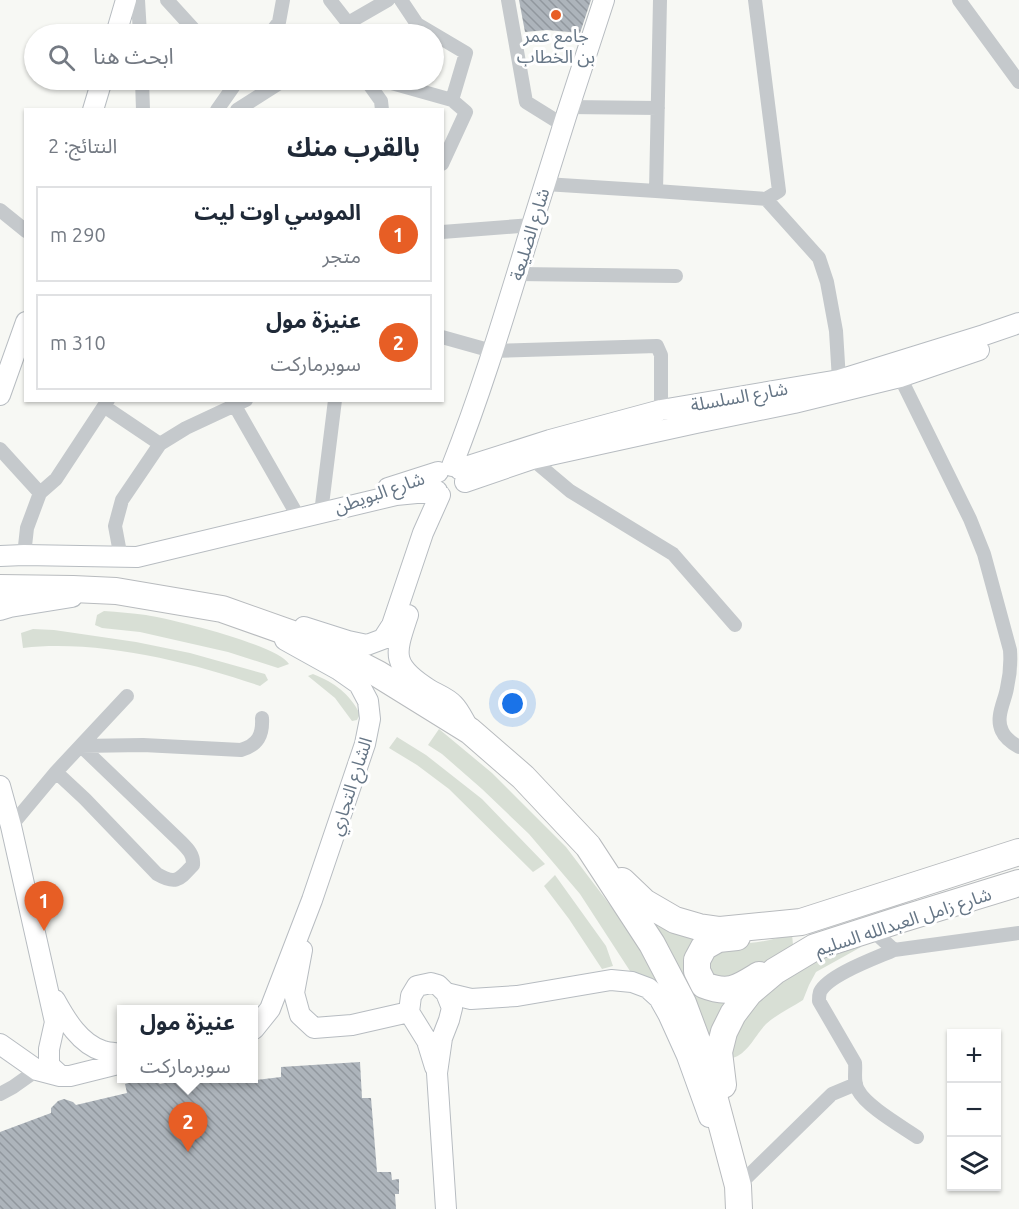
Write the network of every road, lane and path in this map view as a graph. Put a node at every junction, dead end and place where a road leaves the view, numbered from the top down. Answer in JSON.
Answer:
{"nodes":[{"id":1,"x":126,"y":0,"type":"edge"},
{"id":2,"x":138,"y":0,"type":"edge"},
{"id":3,"x":167,"y":0,"type":"edge"},
{"id":4,"x":283,"y":0,"type":"edge"},
{"id":5,"x":330,"y":0,"type":"edge"},
{"id":6,"x":388,"y":0,"type":"edge"},
{"id":7,"x":401,"y":0,"type":"edge"},
{"id":8,"x":508,"y":0,"type":"edge"},
{"id":9,"x":604,"y":0,"type":"edge"},
{"id":10,"x":660,"y":0,"type":"edge"},
{"id":11,"x":755,"y":0,"type":"edge"},
{"id":12,"x":959,"y":0,"type":"edge"},
{"id":13,"x":119,"y":24,"type":"edge"},
{"id":14,"x":139,"y":24,"type":"edge"},
{"id":15,"x":189,"y":24,"type":"edge"},
{"id":16,"x":277,"y":24,"type":"edge"},
{"id":17,"x":342,"y":24,"type":"edge"},
{"id":18,"x":352,"y":24,"type":"edge"},
{"id":19,"x":412,"y":24,"type":"edge"},
{"id":20,"x":444,"y":43,"type":"edge"},
{"id":21,"x":1019,"y":82,"type":"edge"},
{"id":22,"x":99,"y":90,"type":"edge"},
{"id":23,"x":142,"y":90,"type":"edge"},
{"id":24,"x":231,"y":90,"type":"edge"},
{"id":25,"x":268,"y":90,"type":"edge"},
{"id":26,"x":371,"y":90,"type":"edge"},
{"id":27,"x":385,"y":90,"type":"edge"},
{"id":28,"x":418,"y":90,"type":"edge"},
{"id":29,"x":452,"y":100,"type":"junction"},
{"id":30,"x":380,"y":107,"type":"edge"},
{"id":31,"x":94,"y":108,"type":"edge"},
{"id":32,"x":143,"y":108,"type":"edge"},
{"id":33,"x":218,"y":108,"type":"edge"},
{"id":34,"x":240,"y":108,"type":"edge"},
{"id":35,"x":658,"y":108,"type":"junction"},
{"id":36,"x":566,"y":116,"type":"junction"},
{"id":37,"x":444,"y":160,"type":"edge"},
{"id":38,"x":545,"y":184,"type":"junction"},
{"id":39,"x":656,"y":191,"type":"junction"},
{"id":40,"x":766,"y":199,"type":"junction"},
{"id":41,"x":0,"y":210,"type":"edge"},
{"id":42,"x":532,"y":225,"type":"junction"},
{"id":43,"x":24,"y":229,"type":"edge"},
{"id":44,"x":444,"y":232,"type":"edge"},
{"id":45,"x":517,"y":273,"type":"junction"},
{"id":46,"x":676,"y":276,"type":"dead end"},
{"id":47,"x":1019,"y":323,"type":"edge"},
{"id":48,"x":24,"y":332,"type":"edge"},
{"id":49,"x":1019,"y":336,"type":"edge"},
{"id":50,"x":444,"y":338,"type":"edge"},
{"id":51,"x":492,"y":351,"type":"junction"},
{"id":52,"x":19,"y":358,"type":"edge"},
{"id":53,"x":900,"y":377,"type":"junction"},
{"id":54,"x":839,"y":380,"type":"junction"},
{"id":55,"x":0,"y":395,"type":"edge"},
{"id":56,"x":335,"y":402,"type":"edge"},
{"id":57,"x":241,"y":403,"type":"edge"},
{"id":58,"x":106,"y":404,"type":"edge"},
{"id":59,"x":661,"y":410,"type":"junction"},
{"id":60,"x":160,"y":444,"type":"junction"},
{"id":61,"x":0,"y":449,"type":"edge"},
{"id":62,"x":532,"y":459,"type":"junction"},
{"id":63,"x":448,"y":482,"type":"junction"},
{"id":64,"x":40,"y":493,"type":"junction"},
{"id":65,"x":396,"y":495,"type":"junction"},
{"id":66,"x":321,"y":513,"type":"junction"},
{"id":67,"x":299,"y":518,"type":"junction"},
{"id":68,"x":423,"y":533,"type":"junction"},
{"id":69,"x":24,"y":555,"type":"junction"},
{"id":70,"x":0,"y":556,"type":"edge"},
{"id":71,"x":121,"y":558,"type":"junction"},
{"id":72,"x":0,"y":594,"type":"edge"},
{"id":73,"x":222,"y":609,"type":"junction"},
{"id":74,"x":735,"y":625,"type":"dead end"},
{"id":75,"x":127,"y":696,"type":"dead end"},
{"id":76,"x":262,"y":718,"type":"dead end"},
{"id":77,"x":470,"y":731,"type":"junction"},
{"id":78,"x":81,"y":746,"type":"junction"},
{"id":79,"x":1019,"y":747,"type":"edge"},
{"id":80,"x":56,"y":772,"type":"junction"},
{"id":81,"x":0,"y":786,"type":"edge"},
{"id":82,"x":11,"y":826,"type":"junction"},
{"id":83,"x":588,"y":846,"type":"junction"},
{"id":84,"x":1019,"y":852,"type":"edge"},
{"id":85,"x":1019,"y":883,"type":"edge"},
{"id":86,"x":312,"y":900,"type":"junction"},
{"id":87,"x":801,"y":922,"type":"junction"},
{"id":88,"x":870,"y":929,"type":"junction"},
{"id":89,"x":1019,"y":933,"type":"edge"},
{"id":90,"x":815,"y":947,"type":"junction"},
{"id":91,"x":894,"y":951,"type":"junction"},
{"id":92,"x":47,"y":985,"type":"junction"},
{"id":93,"x":446,"y":993,"type":"junction"},
{"id":94,"x":409,"y":1012,"type":"junction"},
{"id":95,"x":258,"y":1024,"type":"edge"},
{"id":96,"x":0,"y":1044,"type":"edge"},
{"id":97,"x":117,"y":1053,"type":"edge"},
{"id":98,"x":117,"y":1064,"type":"edge"},
{"id":99,"x":37,"y":1070,"type":"junction"},
{"id":100,"x":436,"y":1072,"type":"junction"},
{"id":101,"x":61,"y":1076,"type":"junction"},
{"id":102,"x":856,"y":1084,"type":"junction"},
{"id":103,"x":0,"y":1094,"type":"edge"},
{"id":104,"x":917,"y":1137,"type":"dead end"},
{"id":105,"x":738,"y":1198,"type":"edge"},
{"id":106,"x":446,"y":1209,"type":"edge"}],
"edges":[{"from":1,"to":13,"type":"street"},
{"from":2,"to":14,"type":"street"},
{"from":3,"to":15,"type":"street"},
{"from":4,"to":16,"type":"street"},
{"from":5,"to":17,"type":"street"},
{"from":6,"to":18,"type":"street"},
{"from":7,"to":19,"type":"street"},
{"from":8,"to":36,"type":"street"},
{"from":9,"to":36,"type":"street","name":"شارع الضليعة"},
{"from":10,"to":35,"type":"street"},
{"from":11,"to":40,"type":"street"},
{"from":12,"to":21,"type":"street"},
{"from":20,"to":29,"type":"street"},
{"from":22,"to":31,"type":"street"},
{"from":23,"to":32,"type":"street"},
{"from":24,"to":33,"type":"street"},
{"from":25,"to":34,"type":"street"},
{"from":26,"to":30,"type":"street"},
{"from":27,"to":30,"type":"street"},
{"from":28,"to":29,"type":"street"},
{"from":29,"to":37,"type":"street"},
{"from":35,"to":36,"type":"street"},
{"from":35,"to":39,"type":"street"},
{"from":36,"to":38,"type":"street","name":"شارع الضليعة"},
{"from":38,"to":39,"type":"street"},
{"from":38,"to":42,"type":"street","name":"شارع الضليعة"},
{"from":39,"to":40,"type":"street"},
{"from":40,"to":54,"type":"street"},
{"from":41,"to":43,"type":"street"},
{"from":42,"to":44,"type":"street"},
{"from":42,"to":45,"type":"street","name":"شارع الضليعة"},
{"from":45,"to":46,"type":"street"},
{"from":45,"to":51,"type":"street","name":"شارع الضليعة"},
{"from":47,"to":54,"type":"street","name":"شارع السلسلة"},
{"from":48,"to":52,"type":"street"},
{"from":49,"to":53,"type":"street","name":"شارع السلسلة"},
{"from":50,"to":51,"type":"street"},
{"from":51,"to":59,"type":"street"},
{"from":51,"to":63,"type":"street","name":"شارع الضليعة"},
{"from":52,"to":55,"type":"street"},
{"from":53,"to":62,"type":"street","name":"شارع السلسلة"},
{"from":53,"to":79,"type":"street"},
{"from":54,"to":59,"type":"street","name":"شارع السلسلة"},
{"from":56,"to":66,"type":"street"},
{"from":57,"to":60,"type":"street"},
{"from":57,"to":67,"type":"street"},
{"from":58,"to":60,"type":"street"},
{"from":58,"to":64,"type":"street"},
{"from":59,"to":63,"type":"street","name":"شارع السلسلة"},
{"from":60,"to":71,"type":"street"},
{"from":61,"to":64,"type":"street"},
{"from":62,"to":63,"type":"street","name":"شارع السلسلة"},
{"from":62,"to":74,"type":"street"},
{"from":63,"to":65,"type":"street"},
{"from":63,"to":66,"type":"street","name":"شارع البويطن"},
{"from":63,"to":68,"type":"street"},
{"from":63,"to":77,"type":"street","name":"شارع الضليعة"},
{"from":64,"to":69,"type":"street"},
{"from":65,"to":66,"type":"street"},
{"from":65,"to":68,"type":"street"},
{"from":66,"to":67,"type":"street"},
{"from":67,"to":71,"type":"street"},
{"from":68,"to":73,"type":"street"},
{"from":69,"to":70,"type":"street"},
{"from":69,"to":71,"type":"street"},
{"from":72,"to":73,"type":"highway"},
{"from":73,"to":77,"type":"highway"},
{"from":73,"to":86,"type":"street","name":"الشارع التجاري"},
{"from":75,"to":78,"type":"street"},
{"from":76,"to":78,"type":"street"},
{"from":77,"to":83,"type":"highway"},
{"from":78,"to":80,"type":"street"},
{"from":78,"to":80,"type":"street"},
{"from":80,"to":82,"type":"street"},
{"from":81,"to":82,"type":"street"},
{"from":82,"to":92,"type":"street"},
{"from":83,"to":87,"type":"highway","name":"شارع زامل العبدالله السليم"},
{"from":83,"to":105,"type":"highway"},
{"from":84,"to":87,"type":"highway","name":"شارع زامل العبدالله السليم"},
{"from":85,"to":88,"type":"highway","name":"شارع زامل العبدالله السليم"},
{"from":86,"to":94,"type":"street"},
{"from":86,"to":95,"type":"street"},
{"from":87,"to":90,"type":"highway"},
{"from":88,"to":90,"type":"highway","name":"شارع زامل العبدالله السليم"},
{"from":88,"to":91,"type":"street"},
{"from":89,"to":91,"type":"street"},
{"from":90,"to":105,"type":"highway","name":"شارع زامل العبدالله السليم"},
{"from":91,"to":102,"type":"street"},
{"from":92,"to":97,"type":"street"},
{"from":92,"to":101,"type":"street"},
{"from":93,"to":94,"type":"street"},
{"from":93,"to":100,"type":"street"},
{"from":93,"to":105,"type":"street"},
{"from":94,"to":100,"type":"street"},
{"from":96,"to":99,"type":"street"},
{"from":98,"to":101,"type":"street"},
{"from":99,"to":101,"type":"street"},
{"from":99,"to":103,"type":"street"},
{"from":100,"to":106,"type":"street"},
{"from":102,"to":104,"type":"street"},
{"from":102,"to":105,"type":"street"}]}
